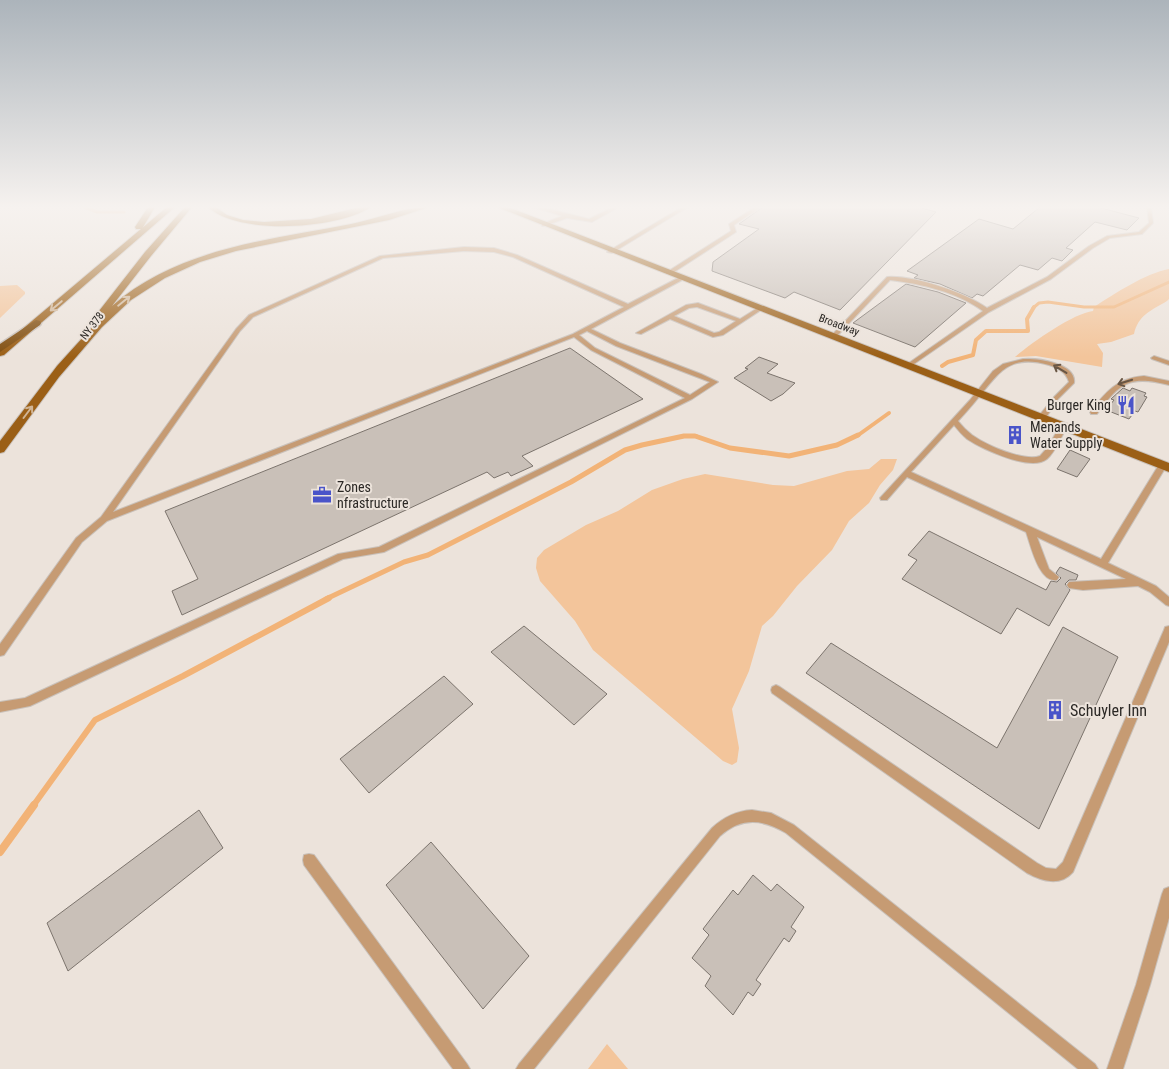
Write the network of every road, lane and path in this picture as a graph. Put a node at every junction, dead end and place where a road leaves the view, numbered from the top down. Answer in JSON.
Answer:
{"nodes":[{"id":1,"x":110,"y":257,"type":"edge"},
{"id":2,"x":113,"y":257,"type":"edge"},
{"id":3,"x":146,"y":257,"type":"edge"},
{"id":4,"x":210,"y":257,"type":"edge"},
{"id":5,"x":380,"y":257,"type":"edge"},
{"id":6,"x":517,"y":257,"type":"edge"},
{"id":7,"x":624,"y":257,"type":"edge"},
{"id":8,"x":694,"y":257,"type":"edge"},
{"id":9,"x":1078,"y":257,"type":"edge"},
{"id":10,"x":669,"y":273,"type":"junction"},
{"id":11,"x":93,"y":274,"type":"junction"},
{"id":12,"x":682,"y":278,"type":"junction"},
{"id":13,"x":630,"y":307,"type":"junction"},
{"id":14,"x":761,"y":308,"type":"junction"},
{"id":15,"x":987,"y":311,"type":"junction"},
{"id":16,"x":669,"y":316,"type":"junction"},
{"id":17,"x":741,"y":321,"type":"junction"},
{"id":18,"x":36,"y":323,"type":"joint"},
{"id":19,"x":587,"y":329,"type":"junction"},
{"id":20,"x":639,"y":333,"type":"dead end"},
{"id":21,"x":575,"y":334,"type":"junction"},
{"id":22,"x":834,"y":336,"type":"junction"},
{"id":23,"x":0,"y":351,"type":"edge"},
{"id":24,"x":1154,"y":358,"type":"dead end"},
{"id":25,"x":1169,"y":363,"type":"edge"},
{"id":26,"x":909,"y":365,"type":"junction"},
{"id":27,"x":56,"y":375,"type":"junction"},
{"id":28,"x":1169,"y":383,"type":"edge"},
{"id":29,"x":979,"y":392,"type":"junction"},
{"id":30,"x":690,"y":398,"type":"junction"},
{"id":31,"x":1094,"y":412,"type":"dead end"},
{"id":32,"x":1042,"y":417,"type":"junction"},
{"id":33,"x":954,"y":421,"type":"junction"},
{"id":34,"x":1064,"y":426,"type":"junction"},
{"id":35,"x":0,"y":449,"type":"edge"},
{"id":36,"x":1166,"y":466,"type":"edge"},
{"id":37,"x":906,"y":473,"type":"junction"},
{"id":38,"x":884,"y":498,"type":"dead end"},
{"id":39,"x":104,"y":519,"type":"junction"},
{"id":40,"x":1030,"y":530,"type":"junction"},
{"id":41,"x":1103,"y":564,"type":"junction"},
{"id":42,"x":1054,"y":577,"type":"dead end"},
{"id":43,"x":1140,"y":582,"type":"junction"},
{"id":44,"x":1072,"y":585,"type":"dead end"},
{"id":45,"x":1169,"y":602,"type":"edge"},
{"id":46,"x":1169,"y":630,"type":"edge"},
{"id":47,"x":0,"y":652,"type":"edge"},
{"id":48,"x":776,"y":690,"type":"dead end"},
{"id":49,"x":0,"y":707,"type":"edge"},
{"id":50,"x":309,"y":860,"type":"dead end"},
{"id":51,"x":1169,"y":894,"type":"edge"},
{"id":52,"x":462,"y":1069,"type":"edge"},
{"id":53,"x":524,"y":1069,"type":"edge"},
{"id":54,"x":1090,"y":1069,"type":"edge"},
{"id":55,"x":1115,"y":1069,"type":"edge"}],
"edges":[{"from":1,"to":11,"type":"main road"},
{"from":2,"to":11,"type":"main road"},
{"from":3,"to":27,"type":"main road","name":"NY 378","number":"NY 378"},
{"from":27,"to":4,"type":"main road","one_way":true},
{"from":5,"to":39,"type":"lane"},
{"from":6,"to":13,"type":"lane"},
{"from":7,"to":10,"type":"main road","name":"Broadway"},
{"from":8,"to":10,"type":"lane"},
{"from":9,"to":15,"type":"lane"},
{"from":10,"to":12,"type":"main road","name":"Broadway"},
{"from":11,"to":18,"type":"main road","one_way":true},
{"from":12,"to":13,"type":"lane"},
{"from":12,"to":14,"type":"main road","name":"Broadway"},
{"from":13,"to":19,"type":"lane"},
{"from":14,"to":17,"type":"lane"},
{"from":14,"to":22,"type":"main road","name":"Broadway"},
{"from":15,"to":22,"type":"lane"},
{"from":15,"to":26,"type":"lane"},
{"from":16,"to":17,"type":"lane"},
{"from":16,"to":17,"type":"lane"},
{"from":16,"to":20,"type":"lane"},
{"from":18,"to":23,"type":"highway"},
{"from":19,"to":21,"type":"lane"},
{"from":19,"to":30,"type":"lane"},
{"from":21,"to":30,"type":"lane"},
{"from":21,"to":39,"type":"lane"},
{"from":22,"to":26,"type":"main road","name":"Broadway"},
{"from":24,"to":25,"type":"lane"},
{"from":26,"to":29,"type":"main road","name":"Broadway"},
{"from":35,"to":27,"type":"main road","name":"NY 378","number":"NY 378","one_way":true},
{"from":28,"to":31,"type":"lane","one_way":true},
{"from":29,"to":32,"type":"main road","name":"Broadway"},
{"from":32,"to":29,"type":"lane","one_way":true},
{"from":29,"to":33,"type":"lane"},
{"from":30,"to":49,"type":"lane"},
{"from":32,"to":34,"type":"main road","name":"Broadway"},
{"from":33,"to":34,"type":"lane"},
{"from":33,"to":37,"type":"lane"},
{"from":34,"to":36,"type":"main road","name":"Broadway"},
{"from":36,"to":41,"type":"lane"},
{"from":37,"to":38,"type":"lane"},
{"from":37,"to":40,"type":"lane"},
{"from":39,"to":47,"type":"lane"},
{"from":40,"to":41,"type":"lane"},
{"from":40,"to":42,"type":"lane"},
{"from":41,"to":43,"type":"lane"},
{"from":43,"to":44,"type":"lane"},
{"from":43,"to":45,"type":"lane"},
{"from":46,"to":48,"type":"lane"},
{"from":50,"to":52,"type":"lane"},
{"from":51,"to":55,"type":"lane"},
{"from":53,"to":54,"type":"lane"}]}
